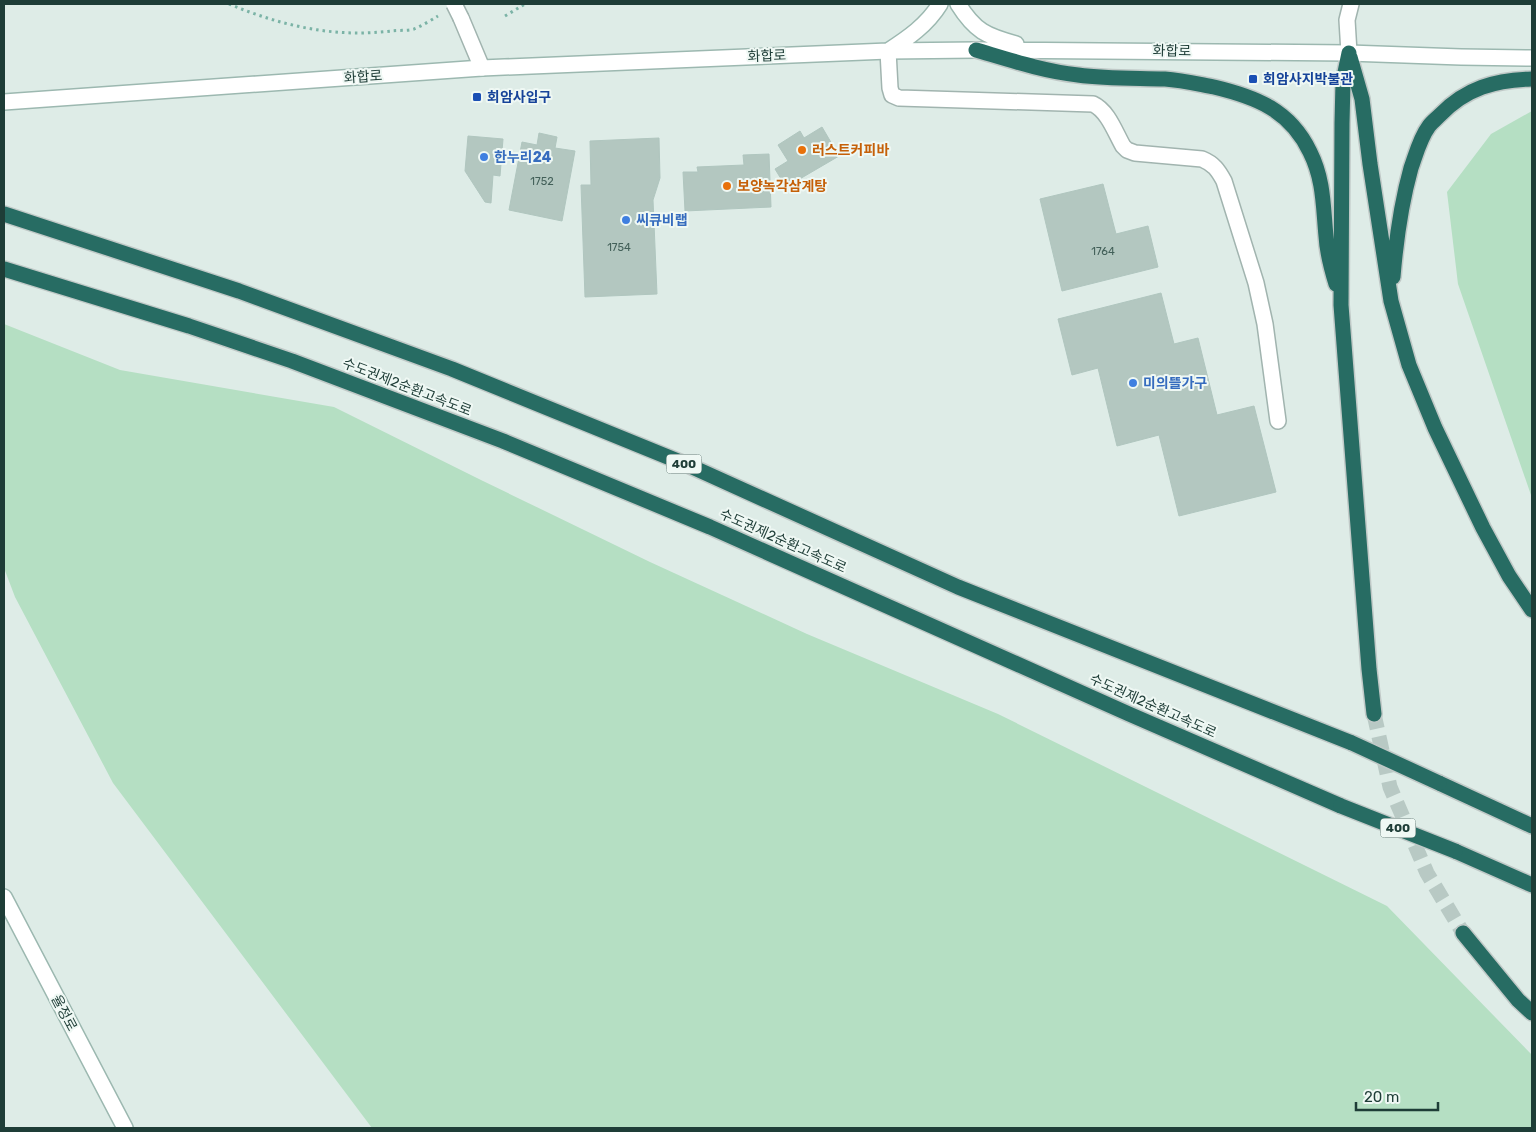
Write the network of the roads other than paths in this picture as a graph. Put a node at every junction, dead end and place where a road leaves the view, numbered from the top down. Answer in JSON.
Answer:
{"nodes":[{"id":1,"x":454,"y":4,"type":"edge"},
{"id":2,"x":940,"y":4,"type":"edge"},
{"id":3,"x":958,"y":4,"type":"edge"},
{"id":4,"x":1351,"y":4,"type":"edge"},
{"id":5,"x":976,"y":50,"type":"junction"},
{"id":6,"x":1036,"y":50,"type":"junction"},
{"id":7,"x":888,"y":51,"type":"junction"},
{"id":8,"x":1349,"y":53,"type":"junction"},
{"id":9,"x":1532,"y":58,"type":"edge"},
{"id":10,"x":482,"y":68,"type":"junction"},
{"id":11,"x":1532,"y":79,"type":"edge"},
{"id":12,"x":4,"y":102,"type":"edge"},
{"id":13,"x":4,"y":214,"type":"edge"},
{"id":14,"x":4,"y":269,"type":"edge"},
{"id":15,"x":1392,"y":301,"type":"junction"},
{"id":16,"x":1341,"y":305,"type":"junction"},
{"id":17,"x":1278,"y":421,"type":"dead end"},
{"id":18,"x":1532,"y":610,"type":"edge"},
{"id":19,"x":1374,"y":714,"type":"tunnel mouth"},
{"id":20,"x":1532,"y":826,"type":"edge"},
{"id":21,"x":1532,"y":885,"type":"edge"},
{"id":22,"x":4,"y":897,"type":"edge"},
{"id":23,"x":1463,"y":933,"type":"tunnel mouth"},
{"id":24,"x":1532,"y":1013,"type":"edge"},
{"id":25,"x":125,"y":1128,"type":"edge"}],
"edges":[{"from":1,"to":10,"type":"main road","bridge":true},
{"from":2,"to":7,"type":"main road"},
{"from":3,"to":6,"type":"main road"},
{"from":4,"to":8,"type":"main road"},
{"from":5,"to":6,"type":"main road","name":"화합로"},
{"from":5,"to":7,"type":"main road","name":"화합로"},
{"from":5,"to":16,"type":"highway"},
{"from":6,"to":8,"type":"main road","name":"화합로"},
{"from":7,"to":10,"type":"main road","name":"화합로"},
{"from":7,"to":17,"type":"main road"},
{"from":8,"to":9,"type":"main road","name":"화합로"},
{"from":8,"to":15,"type":"highway"},
{"from":8,"to":16,"type":"highway"},
{"from":10,"to":12,"type":"main road","name":"화합로"},
{"from":11,"to":15,"type":"highway"},
{"from":13,"to":20,"type":"highway","number":"400","bridge":true},
{"from":14,"to":21,"type":"highway","name":"수도권제2순환고속도로","number":"400","bridge":true},
{"from":15,"to":18,"type":"highway"},
{"from":16,"to":19,"type":"highway"},
{"from":22,"to":25,"type":"main road","name":"율정로"},
{"from":23,"to":24,"type":"highway"}]}
